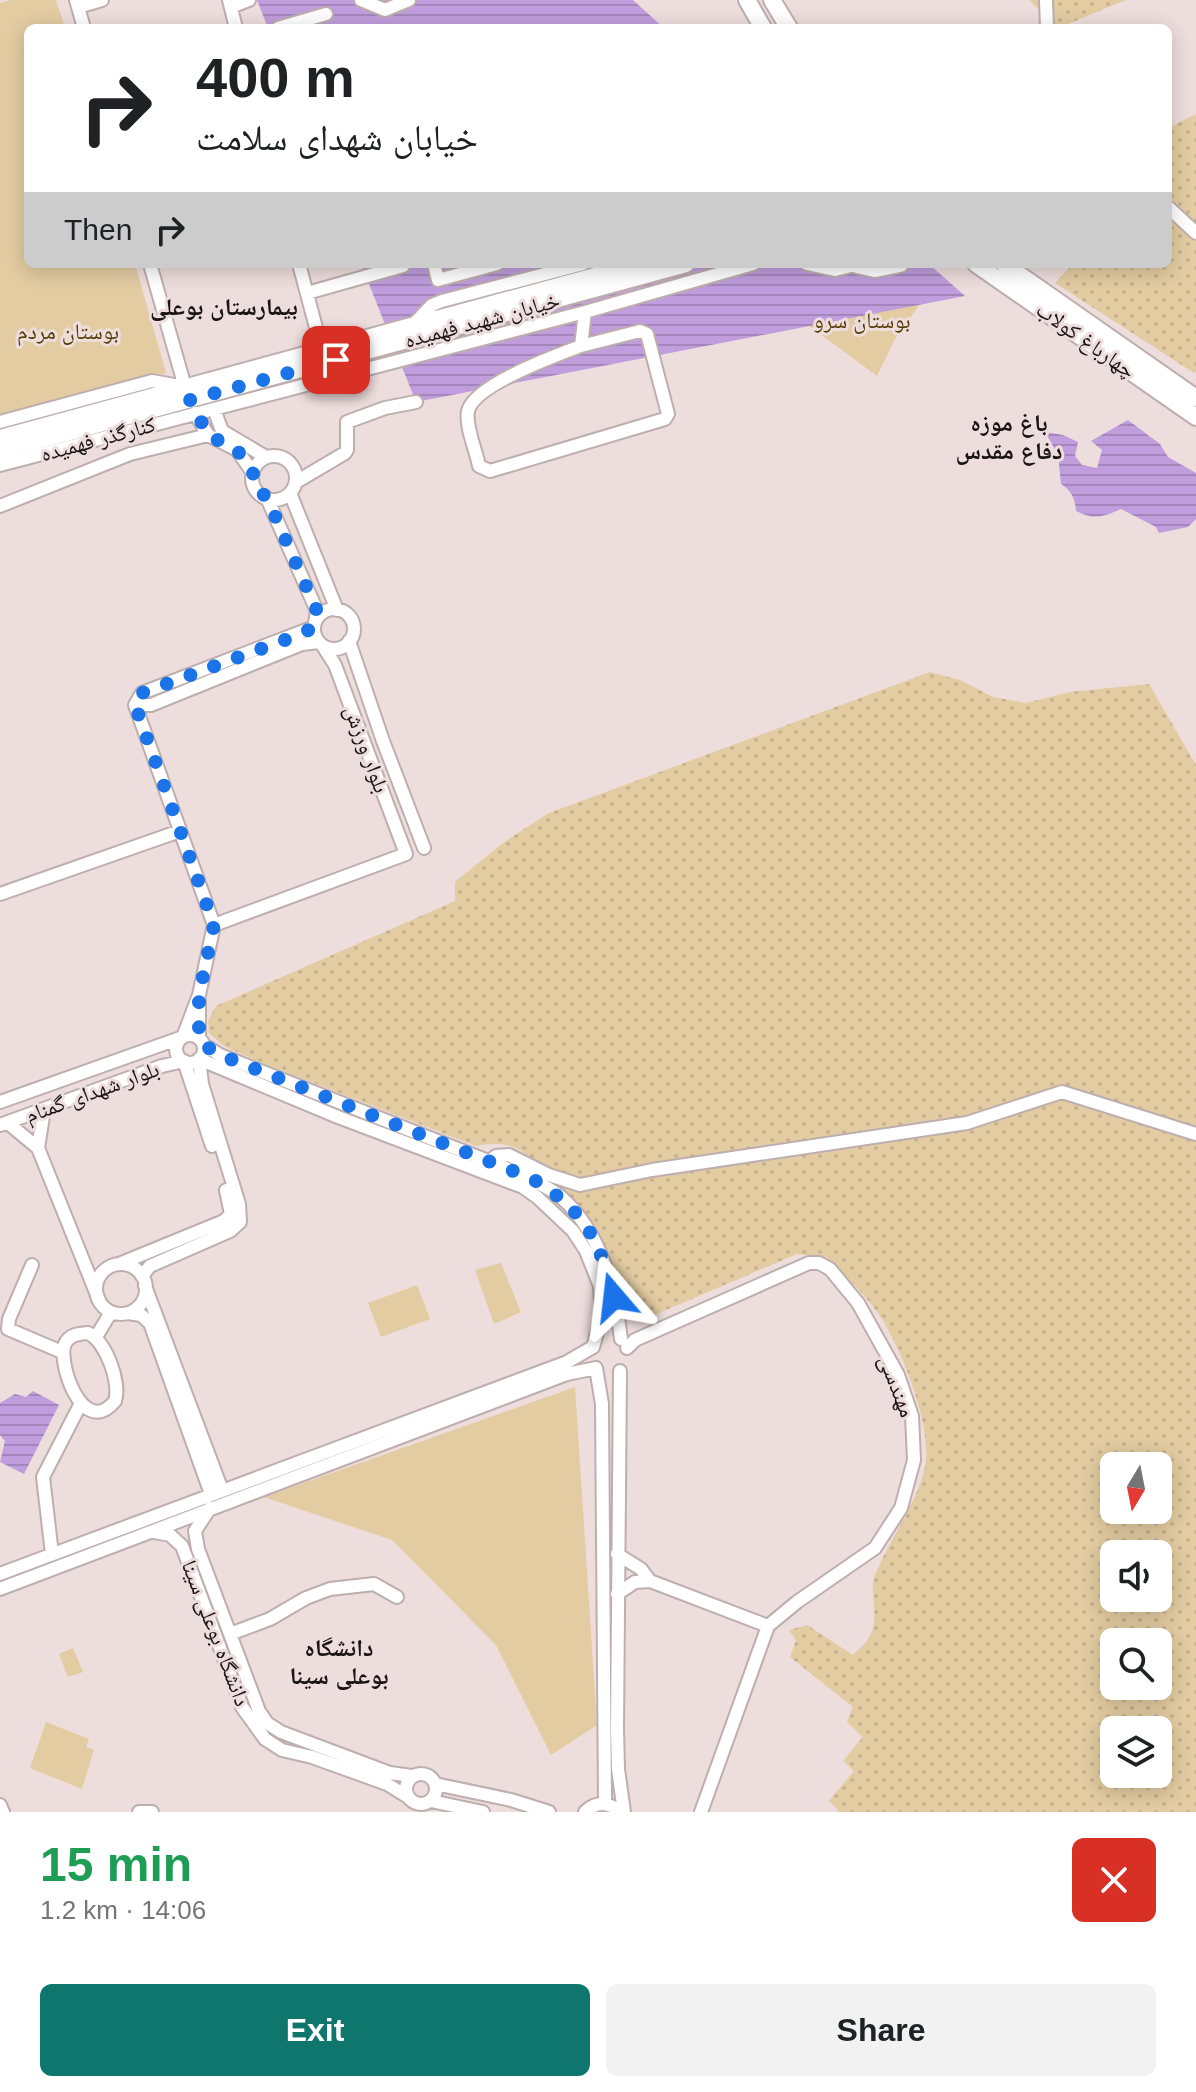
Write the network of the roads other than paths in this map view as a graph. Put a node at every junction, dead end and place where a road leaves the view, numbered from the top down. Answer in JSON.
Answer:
{"nodes":[{"id":1,"x":102,"y":0,"type":"edge"},
{"id":2,"x":249,"y":0,"type":"edge"},
{"id":3,"x":361,"y":0,"type":"edge"},
{"id":4,"x":409,"y":0,"type":"edge"},
{"id":5,"x":747,"y":0,"type":"edge"},
{"id":6,"x":772,"y":0,"type":"edge"},
{"id":7,"x":1046,"y":0,"type":"edge"},
{"id":8,"x":231,"y":2,"type":"edge"},
{"id":9,"x":77,"y":4,"type":"edge"},
{"id":10,"x":326,"y":14,"type":"dead end"},
{"id":11,"x":83,"y":24,"type":"edge"},
{"id":12,"x":235,"y":24,"type":"edge"},
{"id":13,"x":292,"y":24,"type":"edge"},
{"id":14,"x":761,"y":24,"type":"edge"},
{"id":15,"x":787,"y":24,"type":"edge"},
{"id":16,"x":1047,"y":24,"type":"edge"},
{"id":17,"x":1172,"y":211,"type":"edge"},
{"id":18,"x":1196,"y":233,"type":"edge"},
{"id":19,"x":151,"y":268,"type":"edge"},
{"id":20,"x":300,"y":268,"type":"edge"},
{"id":21,"x":396,"y":268,"type":"edge"},
{"id":22,"x":435,"y":268,"type":"edge"},
{"id":23,"x":482,"y":268,"type":"edge"},
{"id":24,"x":553,"y":268,"type":"edge"},
{"id":25,"x":624,"y":268,"type":"edge"},
{"id":26,"x":671,"y":268,"type":"edge"},
{"id":27,"x":739,"y":268,"type":"edge"},
{"id":28,"x":982,"y":268,"type":"edge"},
{"id":29,"x":1010,"y":268,"type":"edge"},
{"id":30,"x":307,"y":293,"type":"junction"},
{"id":31,"x":585,"y":312,"type":"junction"},
{"id":32,"x":413,"y":325,"type":"junction"},
{"id":33,"x":581,"y":346,"type":"junction"},
{"id":34,"x":321,"y":348,"type":"junction"},
{"id":35,"x":188,"y":395,"type":"junction"},
{"id":36,"x":1196,"y":398,"type":"edge"},
{"id":37,"x":416,"y":402,"type":"dead end"},
{"id":38,"x":214,"y":409,"type":"junction"},
{"id":39,"x":1196,"y":417,"type":"edge"},
{"id":40,"x":0,"y":422,"type":"edge"},
{"id":41,"x":208,"y":435,"type":"junction"},
{"id":42,"x":0,"y":438,"type":"edge"},
{"id":43,"x":0,"y":451,"type":"edge"},
{"id":44,"x":266,"y":457,"type":"junction"},
{"id":45,"x":0,"y":465,"type":"edge"},
{"id":46,"x":253,"y":473,"type":"junction"},
{"id":47,"x":293,"y":487,"type":"junction"},
{"id":48,"x":267,"y":498,"type":"junction"},
{"id":49,"x":0,"y":506,"type":"edge"},
{"id":50,"x":337,"y":610,"type":"junction"},
{"id":51,"x":314,"y":625,"type":"junction"},
{"id":52,"x":349,"y":641,"type":"junction"},
{"id":53,"x":321,"y":644,"type":"junction"},
{"id":54,"x":206,"y":676,"type":"junction"},
{"id":55,"x":180,"y":831,"type":"junction"},
{"id":56,"x":424,"y":848,"type":"dead end"},
{"id":57,"x":1,"y":891,"type":"edge"},
{"id":58,"x":214,"y":925,"type":"junction"},
{"id":59,"x":199,"y":995,"type":"junction"},
{"id":60,"x":183,"y":1037,"type":"junction"},
{"id":61,"x":201,"y":1041,"type":"junction"},
{"id":62,"x":199,"y":1059,"type":"junction"},
{"id":63,"x":184,"y":1061,"type":"junction"},
{"id":64,"x":0,"y":1102,"type":"edge"},
{"id":65,"x":44,"y":1110,"type":"junction"},
{"id":66,"x":4,"y":1124,"type":"edge"},
{"id":67,"x":1196,"y":1134,"type":"edge"},
{"id":68,"x":38,"y":1148,"type":"junction"},
{"id":69,"x":485,"y":1167,"type":"junction"},
{"id":70,"x":119,"y":1264,"type":"junction"},
{"id":71,"x":32,"y":1265,"type":"dead end"},
{"id":72,"x":144,"y":1281,"type":"junction"},
{"id":73,"x":99,"y":1300,"type":"junction"},
{"id":74,"x":111,"y":1312,"type":"junction"},
{"id":75,"x":128,"y":1313,"type":"junction"},
{"id":76,"x":96,"y":1337,"type":"junction"},
{"id":77,"x":62,"y":1352,"type":"junction"},
{"id":78,"x":620,"y":1371,"type":"dead end"},
{"id":79,"x":80,"y":1405,"type":"junction"},
{"id":80,"x":217,"y":1492,"type":"junction"},
{"id":81,"x":210,"y":1508,"type":"junction"},
{"id":82,"x":151,"y":1532,"type":"junction"},
{"id":83,"x":52,"y":1554,"type":"junction"},
{"id":84,"x":617,"y":1554,"type":"junction"},
{"id":85,"x":0,"y":1574,"type":"edge"},
{"id":86,"x":650,"y":1581,"type":"junction"},
{"id":87,"x":0,"y":1589,"type":"edge"},
{"id":88,"x":617,"y":1594,"type":"junction"},
{"id":89,"x":397,"y":1597,"type":"dead end"},
{"id":90,"x":768,"y":1626,"type":"junction"},
{"id":91,"x":230,"y":1634,"type":"junction"},
{"id":92,"x":412,"y":1776,"type":"junction"},
{"id":93,"x":435,"y":1784,"type":"junction"},
{"id":94,"x":431,"y":1801,"type":"junction"},
{"id":95,"x":410,"y":1804,"type":"edge"},
{"id":96,"x":605,"y":1804,"type":"junction"},
{"id":97,"x":0,"y":1805,"type":"edge"},
{"id":98,"x":3,"y":1812,"type":"edge"},
{"id":99,"x":139,"y":1812,"type":"edge"},
{"id":100,"x":152,"y":1812,"type":"edge"},
{"id":101,"x":480,"y":1812,"type":"edge"},
{"id":102,"x":549,"y":1812,"type":"edge"},
{"id":103,"x":585,"y":1812,"type":"edge"},
{"id":104,"x":622,"y":1812,"type":"edge"},
{"id":105,"x":701,"y":1812,"type":"edge"}],
"edges":[{"from":1,"to":9,"type":"street"},
{"from":2,"to":8,"type":"street"},
{"from":3,"to":4,"type":"street"},
{"from":5,"to":14,"type":"main road"},
{"from":6,"to":15,"type":"main road"},
{"from":7,"to":16,"type":"street"},
{"from":8,"to":12,"type":"street"},
{"from":9,"to":11,"type":"street"},
{"from":10,"to":13,"type":"street"},
{"from":17,"to":18,"type":"street"},
{"from":19,"to":35,"type":"street"},
{"from":20,"to":30,"type":"street"},
{"from":21,"to":30,"type":"street"},
{"from":22,"to":23,"type":"street"},
{"from":24,"to":32,"type":"street"},
{"from":25,"to":32,"type":"main road","name":"خیابان شهید فهمیده"},
{"from":26,"to":35,"type":"main road","name":"خیابان شهید فهمیده"},
{"from":27,"to":31,"type":"street","name":"کنارگذر فهمیده"},
{"from":28,"to":39,"type":"main road","name":"چهارباغ کولاب"},
{"from":29,"to":36,"type":"main road","name":"چهارباغ کولاب"},
{"from":30,"to":34,"type":"street"},
{"from":31,"to":33,"type":"street"},
{"from":31,"to":38,"type":"street","name":"کنارگذر فهمیده"},
{"from":32,"to":34,"type":"main road","name":"خیابان شهید فهمیده"},
{"from":33,"to":33,"type":"street"},
{"from":34,"to":35,"type":"main road","name":"خیابان شهید فهمیده"},
{"from":35,"to":38,"type":"street","name":"کنارگذر فهمیده"},
{"from":35,"to":40,"type":"street","name":"کنارگذر فهمیده"},
{"from":35,"to":41,"type":"street"},
{"from":35,"to":42,"type":"main road","name":"خیابان شهید فهمیده"},
{"from":35,"to":43,"type":"main road","name":"خیابان شهید فهمیده"},
{"from":35,"to":45,"type":"street","name":"کنارگذر فهمیده"},
{"from":37,"to":47,"type":"street"},
{"from":38,"to":44,"type":"street"},
{"from":41,"to":46,"type":"street"},
{"from":41,"to":49,"type":"street"},
{"from":44,"to":46,"type":"street"},
{"from":44,"to":47,"type":"street"},
{"from":46,"to":48,"type":"street"},
{"from":47,"to":48,"type":"street"},
{"from":47,"to":50,"type":"street"},
{"from":48,"to":51,"type":"street"},
{"from":50,"to":51,"type":"street"},
{"from":50,"to":52,"type":"street"},
{"from":51,"to":53,"type":"street"},
{"from":51,"to":54,"type":"street"},
{"from":52,"to":53,"type":"street"},
{"from":52,"to":56,"type":"street","name":"بلوار ورزش"},
{"from":53,"to":54,"type":"street"},
{"from":53,"to":58,"type":"street","name":"بلوار ورزش"},
{"from":54,"to":55,"type":"street"},
{"from":55,"to":57,"type":"street"},
{"from":55,"to":58,"type":"street"},
{"from":58,"to":59,"type":"street"},
{"from":59,"to":60,"type":"street"},
{"from":59,"to":61,"type":"street"},
{"from":60,"to":61,"type":"street"},
{"from":60,"to":63,"type":"street"},
{"from":60,"to":64,"type":"street","name":"بلوار شهدای گمنام"},
{"from":61,"to":62,"type":"street"},
{"from":61,"to":69,"type":"street"},
{"from":62,"to":63,"type":"street"},
{"from":62,"to":69,"type":"street"},
{"from":62,"to":72,"type":"street"},
{"from":63,"to":65,"type":"street","name":"بلوار شهدای گمنام"},
{"from":63,"to":70,"type":"street"},
{"from":65,"to":66,"type":"street","name":"بلوار شهدای گمنام"},
{"from":65,"to":68,"type":"street"},
{"from":66,"to":68,"type":"street"},
{"from":67,"to":69,"type":"street"},
{"from":68,"to":73,"type":"street"},
{"from":69,"to":80,"type":"street"},
{"from":69,"to":90,"type":"street","name":"مهندسی"},
{"from":70,"to":72,"type":"street"},
{"from":70,"to":73,"type":"street"},
{"from":71,"to":77,"type":"street"},
{"from":72,"to":75,"type":"street"},
{"from":72,"to":80,"type":"street"},
{"from":73,"to":74,"type":"street"},
{"from":74,"to":75,"type":"street"},
{"from":74,"to":76,"type":"street"},
{"from":75,"to":80,"type":"street"},
{"from":76,"to":77,"type":"street"},
{"from":76,"to":79,"type":"street"},
{"from":77,"to":79,"type":"street"},
{"from":78,"to":84,"type":"street"},
{"from":79,"to":83,"type":"street"},
{"from":80,"to":83,"type":"street"},
{"from":81,"to":82,"type":"street"},
{"from":81,"to":91,"type":"street","name":"دانشگاه بوعلی سینا"},
{"from":81,"to":96,"type":"street"},
{"from":82,"to":87,"type":"street"},
{"from":82,"to":95,"type":"street","name":"دانشگاه بوعلی سینا"},
{"from":83,"to":85,"type":"street"},
{"from":84,"to":86,"type":"street"},
{"from":84,"to":88,"type":"street"},
{"from":86,"to":88,"type":"street"},
{"from":86,"to":90,"type":"street"},
{"from":88,"to":104,"type":"street"},
{"from":89,"to":91,"type":"street"},
{"from":90,"to":105,"type":"street"},
{"from":91,"to":92,"type":"street","name":"دانشگاه بوعلی سینا"},
{"from":92,"to":93,"type":"street"},
{"from":92,"to":95,"type":"street"},
{"from":93,"to":94,"type":"street"},
{"from":93,"to":102,"type":"street"},
{"from":94,"to":95,"type":"street"},
{"from":94,"to":101,"type":"street"},
{"from":96,"to":103,"type":"street"},
{"from":96,"to":104,"type":"street"},
{"from":97,"to":98,"type":"street"},
{"from":99,"to":100,"type":"street"}]}
